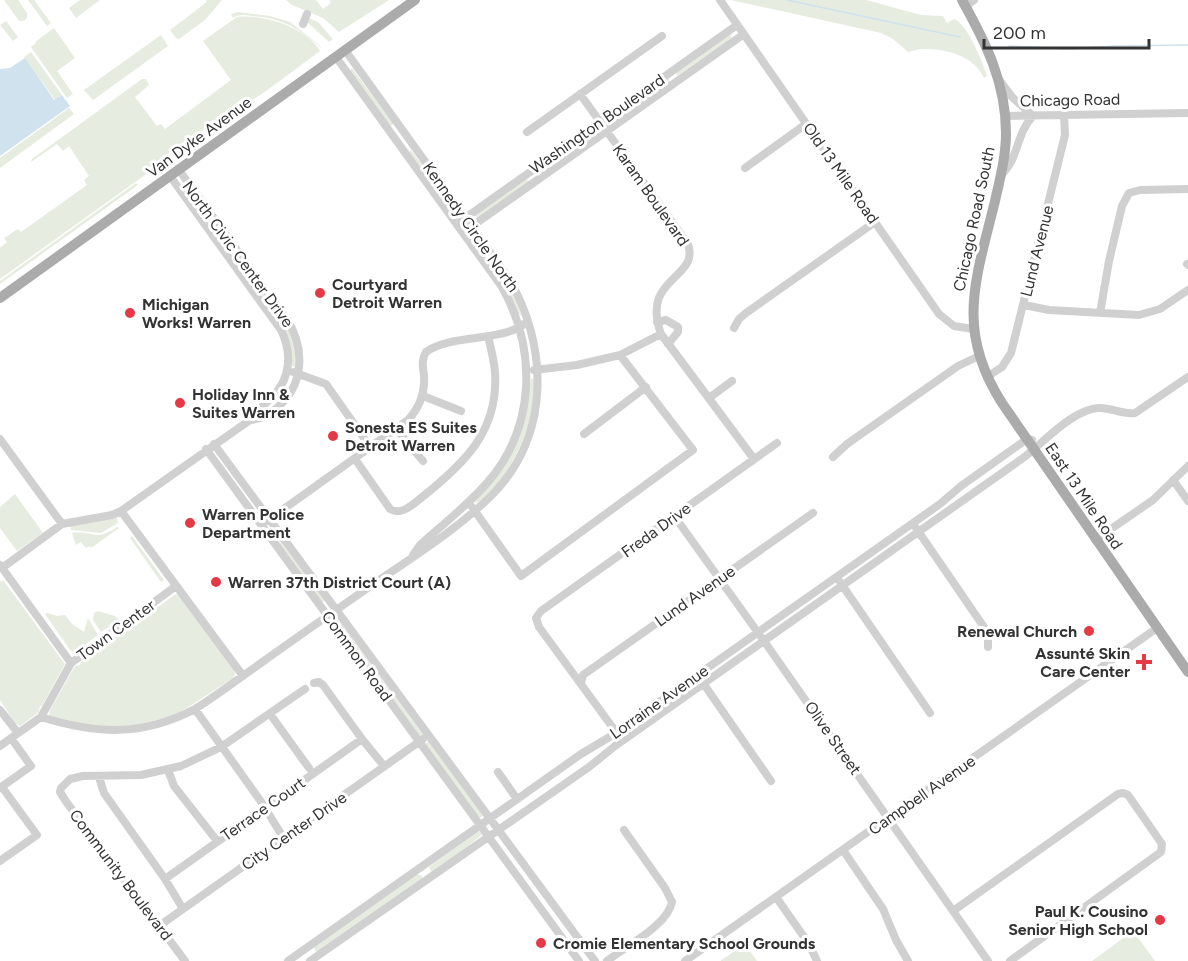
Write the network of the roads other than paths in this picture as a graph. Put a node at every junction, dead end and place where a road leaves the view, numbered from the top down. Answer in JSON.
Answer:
{"nodes":[{"id":1,"x":415,"y":0,"type":"edge"},
{"id":2,"x":720,"y":0,"type":"edge"},
{"id":3,"x":967,"y":2,"type":"edge"},
{"id":4,"x":307,"y":15,"type":"dead end"},
{"id":5,"x":303,"y":24,"type":"dead end"},
{"id":6,"x":737,"y":24,"type":"junction"},
{"id":7,"x":744,"y":34,"type":"junction"},
{"id":8,"x":662,"y":36,"type":"dead end"},
{"id":9,"x":340,"y":53,"type":"junction"},
{"id":10,"x":999,"y":79,"type":"junction"},
{"id":11,"x":580,"y":94,"type":"junction"},
{"id":12,"x":1188,"y":113,"type":"edge"},
{"id":13,"x":1064,"y":115,"type":"junction"},
{"id":14,"x":1005,"y":116,"type":"junction"},
{"id":15,"x":1033,"y":116,"type":"junction"},
{"id":16,"x":600,"y":122,"type":"junction"},
{"id":17,"x":807,"y":124,"type":"junction"},
{"id":18,"x":399,"y":126,"type":"junction"},
{"id":19,"x":606,"y":131,"type":"junction"},
{"id":20,"x":527,"y":132,"type":"dead end"},
{"id":21,"x":390,"y":133,"type":"junction"},
{"id":22,"x":412,"y":144,"type":"junction"},
{"id":23,"x":403,"y":150,"type":"junction"},
{"id":24,"x":745,"y":168,"type":"dead end"},
{"id":25,"x":174,"y":173,"type":"junction"},
{"id":26,"x":1001,"y":176,"type":"junction"},
{"id":27,"x":1188,"y":189,"type":"edge"},
{"id":28,"x":465,"y":217,"type":"junction"},
{"id":29,"x":875,"y":222,"type":"junction"},
{"id":30,"x":472,"y":226,"type":"junction"},
{"id":31,"x":459,"y":228,"type":"junction"},
{"id":32,"x":492,"y":253,"type":"junction"},
{"id":33,"x":482,"y":260,"type":"junction"},
{"id":34,"x":1188,"y":290,"type":"edge"},
{"id":35,"x":0,"y":298,"type":"edge"},
{"id":36,"x":1024,"y":305,"type":"junction"},
{"id":37,"x":1100,"y":313,"type":"junction"},
{"id":38,"x":529,"y":320,"type":"junction"},
{"id":39,"x":657,"y":322,"type":"junction"},
{"id":40,"x":520,"y":328,"type":"junction"},
{"id":41,"x":734,"y":328,"type":"dead end"},
{"id":42,"x":974,"y":329,"type":"junction"},
{"id":43,"x":661,"y":334,"type":"junction"},
{"id":44,"x":489,"y":336,"type":"junction"},
{"id":45,"x":668,"y":344,"type":"junction"},
{"id":46,"x":620,"y":355,"type":"junction"},
{"id":47,"x":979,"y":356,"type":"junction"},
{"id":48,"x":287,"y":370,"type":"junction"},
{"id":49,"x":527,"y":370,"type":"junction"},
{"id":50,"x":538,"y":370,"type":"junction"},
{"id":51,"x":298,"y":374,"type":"junction"},
{"id":52,"x":987,"y":377,"type":"junction"},
{"id":53,"x":1188,"y":377,"type":"edge"},
{"id":54,"x":732,"y":381,"type":"dead end"},
{"id":55,"x":646,"y":387,"type":"junction"},
{"id":56,"x":423,"y":396,"type":"junction"},
{"id":57,"x":709,"y":398,"type":"junction"},
{"id":58,"x":461,"y":411,"type":"dead end"},
{"id":59,"x":250,"y":420,"type":"junction"},
{"id":60,"x":397,"y":430,"type":"junction"},
{"id":61,"x":584,"y":434,"type":"dead end"},
{"id":62,"x":0,"y":439,"type":"edge"},
{"id":63,"x":1027,"y":439,"type":"junction"},
{"id":64,"x":777,"y":443,"type":"dead end"},
{"id":65,"x":214,"y":444,"type":"junction"},
{"id":66,"x":1038,"y":446,"type":"junction"},
{"id":67,"x":371,"y":448,"type":"junction"},
{"id":68,"x":3,"y":449,"type":"edge"},
{"id":69,"x":206,"y":450,"type":"junction"},
{"id":70,"x":833,"y":457,"type":"dead end"},
{"id":71,"x":355,"y":459,"type":"junction"},
{"id":72,"x":754,"y":459,"type":"junction"},
{"id":73,"x":423,"y":461,"type":"dead end"},
{"id":74,"x":1188,"y":466,"type":"edge"},
{"id":75,"x":969,"y":480,"type":"junction"},
{"id":76,"x":1173,"y":480,"type":"junction"},
{"id":77,"x":976,"y":491,"type":"junction"},
{"id":78,"x":1188,"y":501,"type":"edge"},
{"id":79,"x":468,"y":502,"type":"junction"},
{"id":80,"x":475,"y":510,"type":"junction"},
{"id":81,"x":121,"y":511,"type":"junction"},
{"id":82,"x":813,"y":513,"type":"dead end"},
{"id":83,"x":675,"y":517,"type":"junction"},
{"id":84,"x":270,"y":519,"type":"junction"},
{"id":85,"x":913,"y":523,"type":"junction"},
{"id":86,"x":62,"y":524,"type":"junction"},
{"id":87,"x":261,"y":525,"type":"junction"},
{"id":88,"x":919,"y":532,"type":"junction"},
{"id":89,"x":1095,"y":540,"type":"junction"},
{"id":90,"x":413,"y":556,"type":"junction"},
{"id":91,"x":1,"y":567,"type":"edge"},
{"id":92,"x":836,"y":577,"type":"junction"},
{"id":93,"x":719,"y":579,"type":"junction"},
{"id":94,"x":842,"y":585,"type":"junction"},
{"id":95,"x":176,"y":586,"type":"junction"},
{"id":96,"x":337,"y":609,"type":"junction"},
{"id":97,"x":328,"y":616,"type":"junction"},
{"id":98,"x":1157,"y":628,"type":"junction"},
{"id":99,"x":758,"y":632,"type":"junction"},
{"id":100,"x":764,"y":641,"type":"junction"},
{"id":101,"x":988,"y":647,"type":"dead end"},
{"id":102,"x":71,"y":663,"type":"junction"},
{"id":103,"x":1188,"y":672,"type":"edge"},
{"id":104,"x":698,"y":675,"type":"junction"},
{"id":105,"x":243,"y":676,"type":"junction"},
{"id":106,"x":314,"y":683,"type":"dead end"},
{"id":107,"x":581,"y":683,"type":"junction"},
{"id":108,"x":704,"y":683,"type":"junction"},
{"id":109,"x":305,"y":689,"type":"dead end"},
{"id":110,"x":195,"y":709,"type":"junction"},
{"id":111,"x":0,"y":710,"type":"edge"},
{"id":112,"x":270,"y":714,"type":"junction"},
{"id":113,"x":930,"y":714,"type":"dead end"},
{"id":114,"x":41,"y":717,"type":"junction"},
{"id":115,"x":616,"y":732,"type":"junction"},
{"id":116,"x":428,"y":735,"type":"junction"},
{"id":117,"x":14,"y":736,"type":"junction"},
{"id":118,"x":362,"y":739,"type":"junction"},
{"id":119,"x":419,"y":742,"type":"junction"},
{"id":120,"x":0,"y":746,"type":"edge"},
{"id":121,"x":221,"y":747,"type":"junction"},
{"id":122,"x":580,"y":754,"type":"junction"},
{"id":123,"x":384,"y":766,"type":"junction"},
{"id":124,"x":589,"y":767,"type":"junction"},
{"id":125,"x":309,"y":768,"type":"dead end"},
{"id":126,"x":168,"y":770,"type":"junction"},
{"id":127,"x":498,"y":772,"type":"dead end"},
{"id":128,"x":99,"y":777,"type":"junction"},
{"id":129,"x":771,"y":781,"type":"dead end"},
{"id":130,"x":1,"y":788,"type":"edge"},
{"id":131,"x":517,"y":799,"type":"junction"},
{"id":132,"x":263,"y":806,"type":"junction"},
{"id":133,"x":490,"y":818,"type":"junction"},
{"id":134,"x":888,"y":818,"type":"junction"},
{"id":135,"x":480,"y":825,"type":"junction"},
{"id":136,"x":624,"y":830,"type":"dead end"},
{"id":137,"x":499,"y":831,"type":"junction"},
{"id":138,"x":214,"y":837,"type":"dead end"},
{"id":139,"x":284,"y":837,"type":"junction"},
{"id":140,"x":489,"y":838,"type":"junction"},
{"id":141,"x":843,"y":850,"type":"junction"},
{"id":142,"x":516,"y":855,"type":"junction"},
{"id":143,"x":4,"y":859,"type":"edge"},
{"id":144,"x":507,"y":862,"type":"junction"},
{"id":145,"x":165,"y":879,"type":"junction"},
{"id":146,"x":776,"y":897,"type":"junction"},
{"id":147,"x":183,"y":909,"type":"junction"},
{"id":148,"x":953,"y":911,"type":"junction"},
{"id":149,"x":159,"y":926,"type":"junction"},
{"id":150,"x":306,"y":948,"type":"junction"},
{"id":151,"x":313,"y":960,"type":"edge"},
{"id":152,"x":185,"y":961,"type":"edge"},
{"id":153,"x":288,"y":961,"type":"edge"},
{"id":154,"x":579,"y":961,"type":"edge"},
{"id":155,"x":595,"y":961,"type":"edge"},
{"id":156,"x":607,"y":961,"type":"edge"},
{"id":157,"x":686,"y":961,"type":"edge"},
{"id":158,"x":817,"y":961,"type":"edge"},
{"id":159,"x":908,"y":961,"type":"edge"},
{"id":160,"x":988,"y":961,"type":"edge"},
{"id":161,"x":1010,"y":961,"type":"edge"}],
"edges":[{"from":1,"to":9,"type":"main road","name":"Van Dyke Avenue"},
{"from":2,"to":6,"type":"street","name":"Old 13 Mile Road"},
{"from":3,"to":10,"type":"main road","name":"Chicago Road"},
{"from":4,"to":5,"type":"street"},
{"from":6,"to":7,"type":"street","name":"Old 13 Mile Road"},
{"from":6,"to":16,"type":"street","name":"Washington Boulevard"},
{"from":7,"to":17,"type":"street","name":"Old 13 Mile Road"},
{"from":7,"to":19,"type":"street","name":"Washington Boulevard"},
{"from":8,"to":11,"type":"street"},
{"from":9,"to":18,"type":"street","name":"Kennedy Circle North"},
{"from":9,"to":21,"type":"street","name":"Kennedy Circle North"},
{"from":9,"to":25,"type":"main road","name":"Van Dyke Avenue"},
{"from":10,"to":14,"type":"main road","name":"Chicago Road"},
{"from":10,"to":15,"type":"street"},
{"from":11,"to":16,"type":"street","name":"Karam Boulevard"},
{"from":11,"to":20,"type":"street"},
{"from":12,"to":13,"type":"street","name":"Chicago Road"},
{"from":13,"to":15,"type":"street","name":"Chicago Road"},
{"from":13,"to":36,"type":"street","name":"Lund Avenue"},
{"from":14,"to":15,"type":"street","name":"Chicago Road"},
{"from":14,"to":26,"type":"main road","name":"Chicago Road South"},
{"from":15,"to":26,"type":"street"},
{"from":16,"to":19,"type":"street","name":"Karam Boulevard"},
{"from":16,"to":28,"type":"street","name":"Washington Boulevard"},
{"from":17,"to":24,"type":"street"},
{"from":17,"to":29,"type":"street","name":"Old 13 Mile Road"},
{"from":18,"to":21,"type":"street"},
{"from":18,"to":22,"type":"street","name":"Kennedy Circle North"},
{"from":19,"to":30,"type":"street","name":"Washington Boulevard"},
{"from":19,"to":39,"type":"street","name":"Karam Boulevard"},
{"from":21,"to":23,"type":"street","name":"Kennedy Circle North"},
{"from":22,"to":23,"type":"street"},
{"from":22,"to":28,"type":"street","name":"Kennedy Circle North"},
{"from":23,"to":31,"type":"street","name":"Kennedy Circle North"},
{"from":25,"to":35,"type":"main road","name":"Van Dyke Avenue"},
{"from":25,"to":48,"type":"street","name":"North Civic Center Drive"},
{"from":25,"to":51,"type":"street","name":"North Civic Center Drive"},
{"from":26,"to":42,"type":"main road","name":"Chicago Road South"},
{"from":27,"to":37,"type":"street"},
{"from":28,"to":30,"type":"street","name":"Kennedy Circle North"},
{"from":28,"to":31,"type":"street","name":"Washington Boulevard"},
{"from":29,"to":41,"type":"street"},
{"from":29,"to":42,"type":"street","name":"Old 13 Mile Road"},
{"from":30,"to":31,"type":"street","name":"Washington Boulevard"},
{"from":30,"to":32,"type":"street","name":"Kennedy Circle North"},
{"from":31,"to":33,"type":"street","name":"Kennedy Circle North"},
{"from":32,"to":33,"type":"street"},
{"from":32,"to":38,"type":"street","name":"Kennedy Circle North"},
{"from":33,"to":40,"type":"street","name":"Kennedy Circle North"},
{"from":34,"to":37,"type":"street"},
{"from":36,"to":37,"type":"street"},
{"from":36,"to":52,"type":"street","name":"Lund Avenue"},
{"from":38,"to":40,"type":"street"},
{"from":38,"to":50,"type":"street","name":"Kennedy Circle North"},
{"from":39,"to":43,"type":"street","name":"Karam Boulevard"},
{"from":39,"to":45,"type":"street"},
{"from":40,"to":44,"type":"street"},
{"from":40,"to":49,"type":"street","name":"Kennedy Circle North"},
{"from":42,"to":47,"type":"main road","name":"East 13 Mile Road"},
{"from":43,"to":45,"type":"street","name":"Karam Boulevard"},
{"from":43,"to":46,"type":"street"},
{"from":44,"to":56,"type":"street"},
{"from":44,"to":71,"type":"street"},
{"from":45,"to":57,"type":"street","name":"Karam Boulevard"},
{"from":46,"to":50,"type":"street"},
{"from":46,"to":55,"type":"street"},
{"from":47,"to":52,"type":"main road","name":"East 13 Mile Road"},
{"from":47,"to":70,"type":"street"},
{"from":48,"to":51,"type":"street"},
{"from":48,"to":59,"type":"street","name":"North Civic Center Drive"},
{"from":49,"to":50,"type":"street"},
{"from":49,"to":79,"type":"street","name":"Kennedy Circle North"},
{"from":50,"to":80,"type":"street","name":"Kennedy Circle North"},
{"from":51,"to":59,"type":"street","name":"North Civic Center Drive"},
{"from":51,"to":67,"type":"street"},
{"from":52,"to":63,"type":"main road","name":"East 13 Mile Road"},
{"from":53,"to":66,"type":"street","name":"Lorraine Avenue"},
{"from":54,"to":57,"type":"street"},
{"from":55,"to":61,"type":"street"},
{"from":55,"to":80,"type":"street"},
{"from":56,"to":58,"type":"street"},
{"from":56,"to":60,"type":"street"},
{"from":57,"to":72,"type":"street","name":"Karam Boulevard"},
{"from":59,"to":65,"type":"street","name":"North Civic Center Drive"},
{"from":60,"to":67,"type":"street"},
{"from":60,"to":73,"type":"street"},
{"from":62,"to":68,"type":"street"},
{"from":63,"to":66,"type":"main road","name":"East 13 Mile Road"},
{"from":63,"to":75,"type":"street","name":"Lorraine Avenue"},
{"from":64,"to":72,"type":"street","name":"Freda Drive"},
{"from":65,"to":69,"type":"street","name":"North Civic Center Drive"},
{"from":65,"to":84,"type":"street","name":"Common Road"},
{"from":66,"to":77,"type":"street","name":"Lorraine Avenue"},
{"from":66,"to":89,"type":"main road","name":"East 13 Mile Road"},
{"from":67,"to":71,"type":"street"},
{"from":68,"to":86,"type":"street"},
{"from":69,"to":81,"type":"street","name":"North Civic Center Drive"},
{"from":69,"to":87,"type":"street","name":"Common Road"},
{"from":71,"to":84,"type":"street"},
{"from":72,"to":83,"type":"street","name":"Freda Drive"},
{"from":74,"to":76,"type":"street"},
{"from":75,"to":77,"type":"street"},
{"from":75,"to":85,"type":"street","name":"Lorraine Avenue"},
{"from":76,"to":78,"type":"street"},
{"from":76,"to":89,"type":"street"},
{"from":77,"to":88,"type":"street","name":"Lorraine Avenue"},
{"from":79,"to":80,"type":"street"},
{"from":79,"to":90,"type":"street","name":"Kennedy Circle North"},
{"from":80,"to":90,"type":"street","name":"Kennedy Circle North"},
{"from":81,"to":86,"type":"street"},
{"from":81,"to":95,"type":"street"},
{"from":82,"to":93,"type":"street","name":"Lund Avenue"},
{"from":83,"to":93,"type":"street","name":"Olive Street"},
{"from":83,"to":107,"type":"street","name":"Freda Drive"},
{"from":84,"to":87,"type":"street"},
{"from":84,"to":96,"type":"street","name":"Common Road"},
{"from":85,"to":88,"type":"street"},
{"from":85,"to":92,"type":"street","name":"Lorraine Avenue"},
{"from":86,"to":91,"type":"street"},
{"from":87,"to":97,"type":"street","name":"Common Road"},
{"from":88,"to":94,"type":"street","name":"Lorraine Avenue"},
{"from":88,"to":101,"type":"street"},
{"from":89,"to":98,"type":"main road","name":"East 13 Mile Road"},
{"from":90,"to":96,"type":"street","name":"Kennedy Circle North"},
{"from":91,"to":102,"type":"street"},
{"from":92,"to":94,"type":"street"},
{"from":92,"to":99,"type":"street","name":"Lorraine Avenue"},
{"from":93,"to":99,"type":"street","name":"Olive Street"},
{"from":93,"to":107,"type":"street","name":"Lund Avenue"},
{"from":94,"to":100,"type":"street","name":"Lorraine Avenue"},
{"from":94,"to":113,"type":"street"},
{"from":95,"to":102,"type":"street","name":"Town Center"},
{"from":95,"to":105,"type":"street"},
{"from":96,"to":97,"type":"street","name":"Kennedy Circle North"},
{"from":96,"to":116,"type":"street","name":"Common Road"},
{"from":97,"to":105,"type":"street","name":"Kennedy Circle North"},
{"from":97,"to":119,"type":"street","name":"Common Road"},
{"from":98,"to":103,"type":"main road","name":"East 13 Mile Road"},
{"from":98,"to":134,"type":"street","name":"Campbell Avenue"},
{"from":99,"to":100,"type":"street","name":"Olive Street"},
{"from":99,"to":104,"type":"street","name":"Lorraine Avenue"},
{"from":100,"to":108,"type":"street","name":"Lorraine Avenue"},
{"from":100,"to":134,"type":"street","name":"Olive Street"},
{"from":102,"to":114,"type":"street","name":"Town Center"},
{"from":104,"to":108,"type":"street"},
{"from":104,"to":115,"type":"street","name":"Lorraine Avenue"},
{"from":105,"to":110,"type":"street","name":"Kennedy Circle North"},
{"from":106,"to":118,"type":"street"},
{"from":107,"to":115,"type":"street"},
{"from":108,"to":124,"type":"street","name":"Lorraine Avenue"},
{"from":108,"to":129,"type":"street"},
{"from":109,"to":112,"type":"street"},
{"from":110,"to":114,"type":"street","name":"Kennedy Circle North"},
{"from":110,"to":121,"type":"street"},
{"from":111,"to":117,"type":"street"},
{"from":112,"to":121,"type":"street"},
{"from":112,"to":125,"type":"street"},
{"from":114,"to":117,"type":"street","name":"Town Center"},
{"from":115,"to":122,"type":"street","name":"Lorraine Avenue"},
{"from":116,"to":119,"type":"street","name":"City Center Drive"},
{"from":116,"to":133,"type":"street","name":"Common Road"},
{"from":117,"to":120,"type":"street","name":"Town Center"},
{"from":117,"to":130,"type":"street"},
{"from":118,"to":123,"type":"street"},
{"from":118,"to":132,"type":"street","name":"Terrace Court"},
{"from":119,"to":123,"type":"street","name":"City Center Drive"},
{"from":119,"to":135,"type":"street","name":"Common Road"},
{"from":121,"to":126,"type":"street"},
{"from":121,"to":132,"type":"street"},
{"from":122,"to":124,"type":"street"},
{"from":122,"to":131,"type":"street","name":"Lorraine Avenue"},
{"from":123,"to":139,"type":"street","name":"City Center Drive"},
{"from":124,"to":137,"type":"street","name":"Lorraine Avenue"},
{"from":126,"to":128,"type":"street"},
{"from":126,"to":138,"type":"street"},
{"from":127,"to":131,"type":"street"},
{"from":128,"to":145,"type":"street"},
{"from":128,"to":149,"type":"street","name":"Community Boulevard"},
{"from":130,"to":143,"type":"street"},
{"from":131,"to":133,"type":"street","name":"Lorraine Avenue"},
{"from":132,"to":139,"type":"street"},
{"from":132,"to":145,"type":"street","name":"Terrace Court"},
{"from":133,"to":135,"type":"street","name":"Lorraine Avenue"},
{"from":133,"to":137,"type":"street","name":"Common Road"},
{"from":134,"to":141,"type":"street","name":"Campbell Avenue"},
{"from":134,"to":148,"type":"street","name":"Olive Street"},
{"from":135,"to":140,"type":"street","name":"Common Road"},
{"from":135,"to":150,"type":"street","name":"Lorraine Avenue"},
{"from":136,"to":156,"type":"street"},
{"from":137,"to":140,"type":"street","name":"Lorraine Avenue"},
{"from":137,"to":142,"type":"street","name":"Common Road"},
{"from":139,"to":147,"type":"street","name":"City Center Drive"},
{"from":140,"to":144,"type":"street","name":"Common Road"},
{"from":140,"to":151,"type":"street","name":"Lorraine Avenue"},
{"from":141,"to":146,"type":"street","name":"Campbell Avenue"},
{"from":141,"to":159,"type":"street"},
{"from":142,"to":144,"type":"street"},
{"from":142,"to":155,"type":"street","name":"Common Road"},
{"from":144,"to":154,"type":"street","name":"Common Road"},
{"from":145,"to":147,"type":"street"},
{"from":146,"to":157,"type":"street","name":"Campbell Avenue"},
{"from":146,"to":158,"type":"street"},
{"from":147,"to":149,"type":"street","name":"City Center Drive"},
{"from":148,"to":160,"type":"street","name":"Olive Street"},
{"from":148,"to":161,"type":"street"},
{"from":149,"to":152,"type":"street","name":"Community Boulevard"},
{"from":150,"to":151,"type":"street"},
{"from":150,"to":153,"type":"street","name":"Lorraine Avenue"}]}
